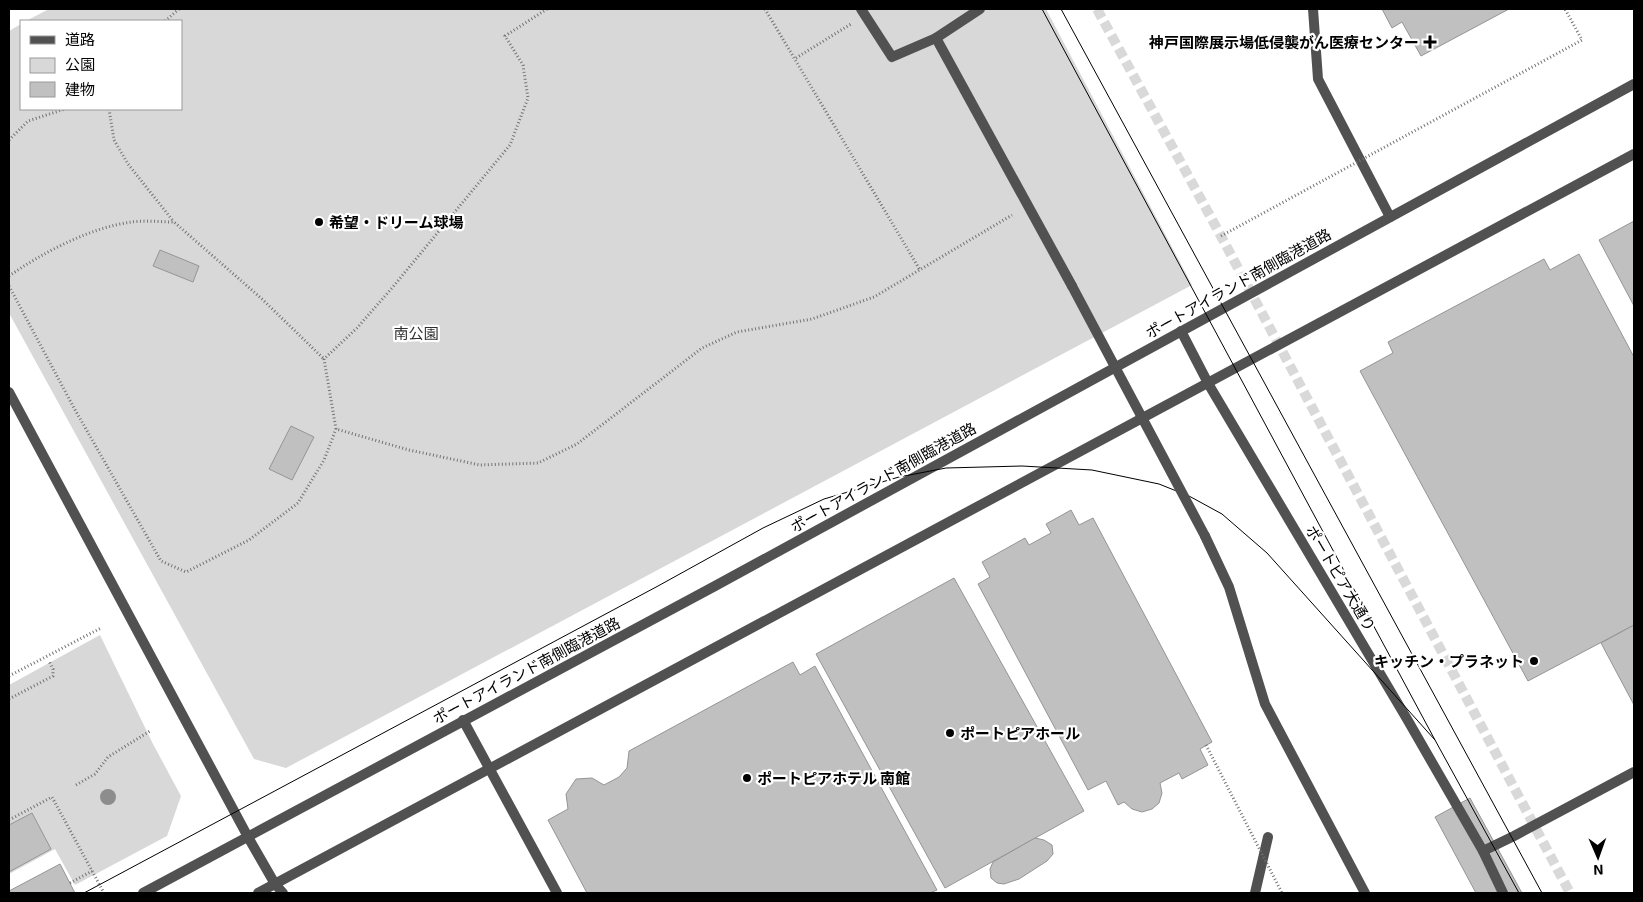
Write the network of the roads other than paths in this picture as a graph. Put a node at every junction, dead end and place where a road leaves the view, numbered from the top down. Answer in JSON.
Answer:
{"nodes":[{"id":1,"x":980,"y":9,"type":"edge"},
{"id":2,"x":1313,"y":9,"type":"edge"},
{"id":3,"x":862,"y":12,"type":"edge"},
{"id":4,"x":936,"y":38,"type":"junction"},
{"id":5,"x":1634,"y":84,"type":"edge"},
{"id":6,"x":1634,"y":154,"type":"edge"},
{"id":7,"x":1390,"y":217,"type":"junction"},
{"id":8,"x":1181,"y":332,"type":"junction"},
{"id":9,"x":1210,"y":385,"type":"junction"},
{"id":10,"x":9,"y":392,"type":"edge"},
{"id":11,"x":463,"y":720,"type":"junction"},
{"id":12,"x":490,"y":768,"type":"junction"},
{"id":13,"x":1634,"y":772,"type":"edge"},
{"id":14,"x":248,"y":837,"type":"junction"},
{"id":15,"x":1268,"y":837,"type":"dead end"},
{"id":16,"x":1483,"y":851,"type":"junction"},
{"id":17,"x":276,"y":889,"type":"edge"},
{"id":18,"x":143,"y":893,"type":"edge"},
{"id":19,"x":258,"y":893,"type":"edge"},
{"id":20,"x":283,"y":893,"type":"edge"},
{"id":21,"x":557,"y":893,"type":"edge"},
{"id":22,"x":1255,"y":893,"type":"edge"},
{"id":23,"x":1365,"y":893,"type":"edge"},
{"id":24,"x":1503,"y":893,"type":"edge"}],
"edges":[{"from":1,"to":4,"type":"street"},
{"from":2,"to":7,"type":"street"},
{"from":3,"to":4,"type":"street"},
{"from":4,"to":23,"type":"street","bridge":true},
{"from":5,"to":7,"type":"street","name":"ポートアイランド南側臨港道路"},
{"from":6,"to":9,"type":"street"},
{"from":7,"to":8,"type":"street","name":"ポートアイランド南側臨港道路"},
{"from":8,"to":9,"type":"street","name":"ポートピア大通り"},
{"from":8,"to":11,"type":"street","name":"ポートアイランド南側臨港道路"},
{"from":9,"to":12,"type":"street"},
{"from":9,"to":16,"type":"street","name":"ポートピア大通り"},
{"from":10,"to":14,"type":"street"},
{"from":11,"to":12,"type":"street"},
{"from":11,"to":14,"type":"street","name":"ポートアイランド南側臨港道路"},
{"from":12,"to":17,"type":"street"},
{"from":12,"to":21,"type":"street"},
{"from":13,"to":16,"type":"street"},
{"from":14,"to":17,"type":"street"},
{"from":14,"to":18,"type":"street","name":"ポートアイランド南側臨港道路"},
{"from":15,"to":22,"type":"street"},
{"from":16,"to":24,"type":"street","name":"ポートピア大通り"},
{"from":17,"to":19,"type":"street"},
{"from":17,"to":20,"type":"street"}]}
